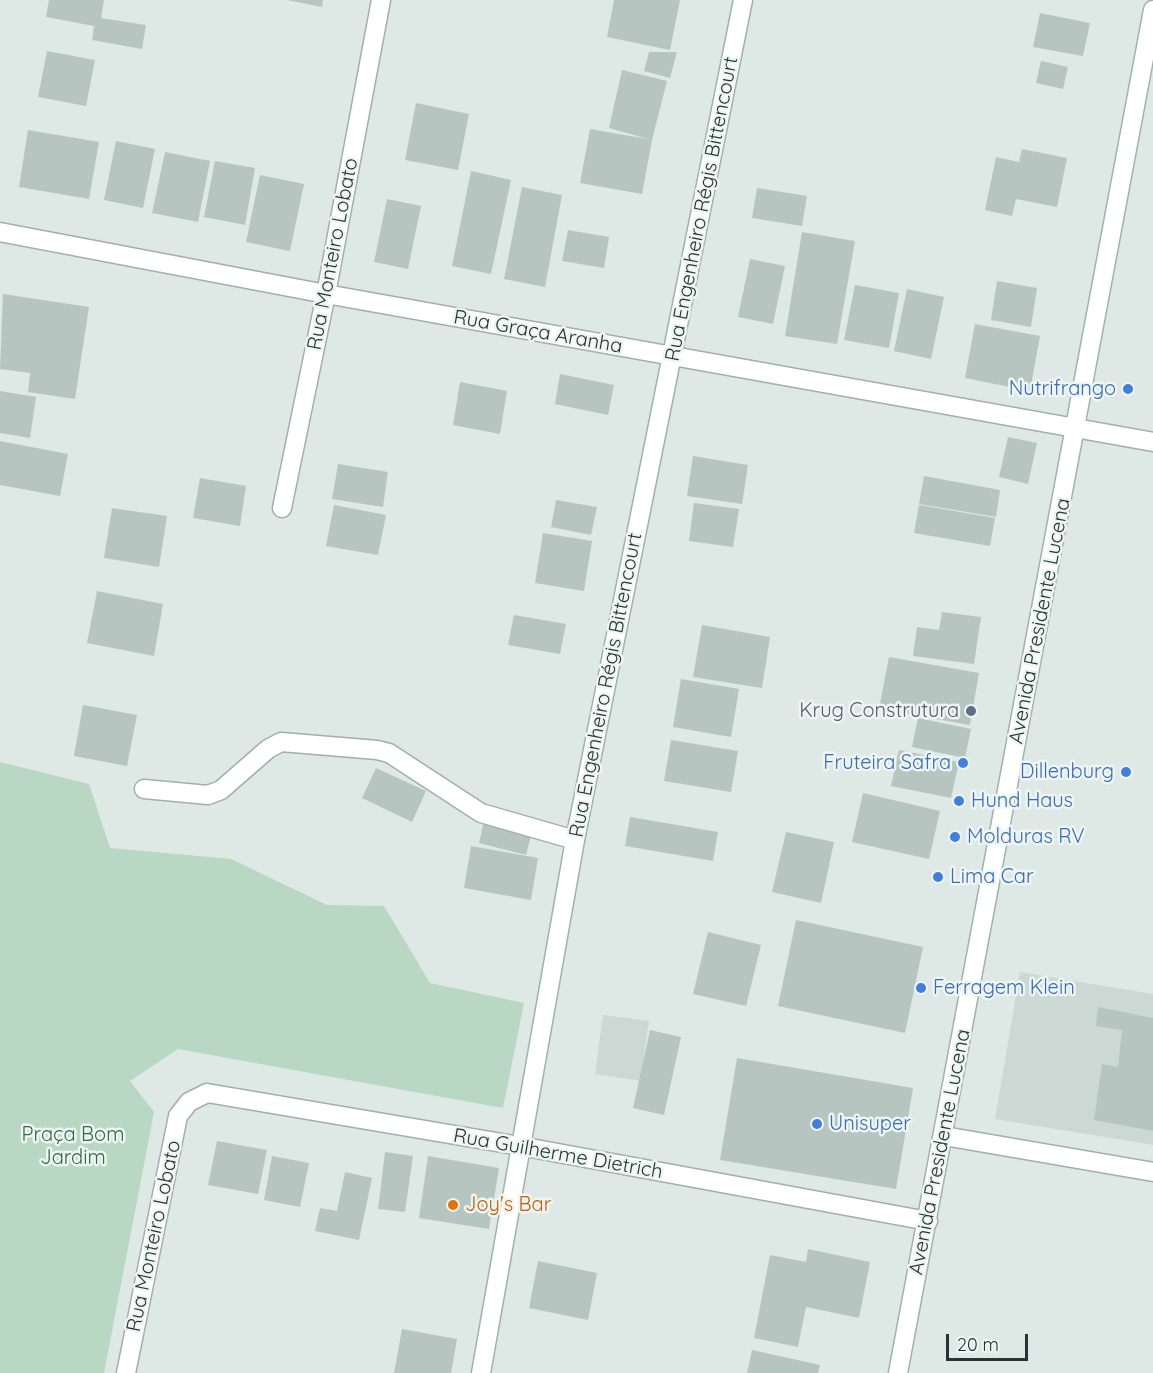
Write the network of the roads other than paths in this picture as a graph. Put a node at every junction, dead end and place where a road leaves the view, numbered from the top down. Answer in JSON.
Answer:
{"nodes":[{"id":1,"x":381,"y":0,"type":"edge"},
{"id":2,"x":743,"y":0,"type":"edge"},
{"id":3,"x":1153,"y":10,"type":"edge"},
{"id":4,"x":0,"y":232,"type":"edge"},
{"id":5,"x":326,"y":294,"type":"junction"},
{"id":6,"x":672,"y":356,"type":"junction"},
{"id":7,"x":1076,"y":428,"type":"junction"},
{"id":8,"x":1153,"y":442,"type":"edge"},
{"id":9,"x":282,"y":508,"type":"dead end"},
{"id":10,"x":144,"y":789,"type":"dead end"},
{"id":11,"x":575,"y":840,"type":"junction"},
{"id":12,"x":189,"y":1102,"type":"joint"},
{"id":13,"x":944,"y":1136,"type":"junction"},
{"id":14,"x":520,"y":1146,"type":"junction"},
{"id":15,"x":1153,"y":1172,"type":"edge"},
{"id":16,"x":928,"y":1221,"type":"junction"},
{"id":17,"x":126,"y":1373,"type":"edge"},
{"id":18,"x":481,"y":1373,"type":"edge"},
{"id":19,"x":898,"y":1373,"type":"edge"}],
"edges":[{"from":1,"to":5,"type":"street","name":"Rua Monteiro Lobato"},
{"from":2,"to":6,"type":"street","name":"Rua Engenheiro Régis Bittencourt"},
{"from":3,"to":7,"type":"street","name":"Avenida Presidente Lucena"},
{"from":4,"to":5,"type":"street","name":"Rua Graça Aranha"},
{"from":5,"to":6,"type":"street","name":"Rua Graça Aranha"},
{"from":5,"to":9,"type":"street","name":"Rua Monteiro Lobato"},
{"from":6,"to":7,"type":"street","name":"Rua Graça Aranha"},
{"from":6,"to":11,"type":"street","name":"Rua Engenheiro Régis Bittencourt"},
{"from":7,"to":8,"type":"street","name":"Rua Graça Aranha"},
{"from":7,"to":13,"type":"street","name":"Avenida Presidente Lucena"},
{"from":10,"to":11,"type":"street"},
{"from":11,"to":14,"type":"street","name":"Rua Engenheiro Régis Bittencourt"},
{"from":12,"to":14,"type":"street","name":"Rua Guilherme Dietrich"},
{"from":12,"to":17,"type":"street","name":"Rua Monteiro Lobato"},
{"from":13,"to":15,"type":"street"},
{"from":13,"to":16,"type":"street","name":"Avenida Presidente Lucena"},
{"from":14,"to":16,"type":"street","name":"Rua Guilherme Dietrich"},
{"from":14,"to":18,"type":"street","name":"Rua Engenheiro Régis Bittencourt"},
{"from":16,"to":19,"type":"street","name":"Avenida Presidente Lucena"}]}
